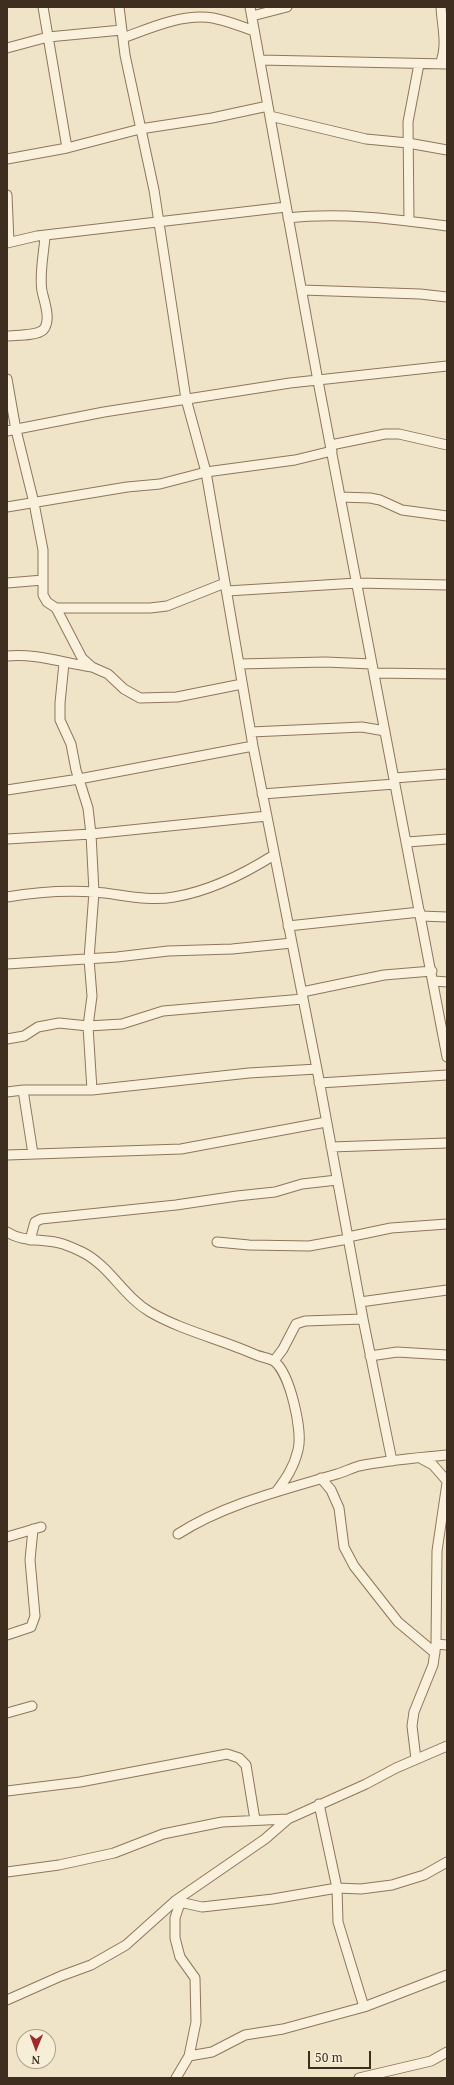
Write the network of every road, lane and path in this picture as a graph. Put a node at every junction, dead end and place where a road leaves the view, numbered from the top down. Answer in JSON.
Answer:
{"nodes":[{"id":1,"x":42,"y":7,"type":"edge"},
{"id":2,"x":119,"y":7,"type":"edge"},
{"id":3,"x":286,"y":7,"type":"edge"},
{"id":4,"x":441,"y":7,"type":"edge"},
{"id":5,"x":251,"y":11,"type":"edge"},
{"id":6,"x":254,"y":31,"type":"junction"},
{"id":7,"x":122,"y":34,"type":"junction"},
{"id":8,"x":48,"y":37,"type":"junction"},
{"id":9,"x":7,"y":48,"type":"edge"},
{"id":10,"x":260,"y":60,"type":"junction"},
{"id":11,"x":419,"y":64,"type":"junction"},
{"id":12,"x":444,"y":64,"type":"edge"},
{"id":13,"x":268,"y":106,"type":"junction"},
{"id":14,"x":270,"y":116,"type":"junction"},
{"id":15,"x":140,"y":129,"type":"junction"},
{"id":16,"x":408,"y":143,"type":"junction"},
{"id":17,"x":67,"y":148,"type":"junction"},
{"id":18,"x":447,"y":150,"type":"edge"},
{"id":19,"x":7,"y":159,"type":"edge"},
{"id":20,"x":7,"y":195,"type":"edge"},
{"id":21,"x":286,"y":207,"type":"junction"},
{"id":22,"x":288,"y":218,"type":"junction"},
{"id":23,"x":409,"y":221,"type":"junction"},
{"id":24,"x":159,"y":222,"type":"junction"},
{"id":25,"x":447,"y":226,"type":"edge"},
{"id":26,"x":45,"y":236,"type":"junction"},
{"id":27,"x":8,"y":242,"type":"edge"},
{"id":28,"x":302,"y":290,"type":"junction"},
{"id":29,"x":447,"y":297,"type":"edge"},
{"id":30,"x":7,"y":336,"type":"edge"},
{"id":31,"x":447,"y":366,"type":"edge"},
{"id":32,"x":7,"y":378,"type":"edge"},
{"id":33,"x":318,"y":381,"type":"junction"},
{"id":34,"x":186,"y":399,"type":"junction"},
{"id":35,"x":12,"y":430,"type":"edge"},
{"id":36,"x":447,"y":445,"type":"edge"},
{"id":37,"x":331,"y":448,"type":"junction"},
{"id":38,"x":206,"y":472,"type":"junction"},
{"id":39,"x":340,"y":497,"type":"junction"},
{"id":40,"x":34,"y":502,"type":"junction"},
{"id":41,"x":7,"y":507,"type":"edge"},
{"id":42,"x":447,"y":516,"type":"edge"},
{"id":43,"x":44,"y":580,"type":"junction"},
{"id":44,"x":7,"y":583,"type":"edge"},
{"id":45,"x":357,"y":583,"type":"junction"},
{"id":46,"x":447,"y":585,"type":"edge"},
{"id":47,"x":226,"y":587,"type":"junction"},
{"id":48,"x":56,"y":608,"type":"junction"},
{"id":49,"x":7,"y":656,"type":"edge"},
{"id":50,"x":64,"y":664,"type":"junction"},
{"id":51,"x":239,"y":664,"type":"junction"},
{"id":52,"x":92,"y":667,"type":"junction"},
{"id":53,"x":373,"y":669,"type":"junction"},
{"id":54,"x":447,"y":674,"type":"edge"},
{"id":55,"x":242,"y":684,"type":"junction"},
{"id":56,"x":385,"y":731,"type":"junction"},
{"id":57,"x":250,"y":732,"type":"junction"},
{"id":58,"x":253,"y":746,"type":"junction"},
{"id":59,"x":447,"y":774,"type":"edge"},
{"id":60,"x":79,"y":779,"type":"junction"},
{"id":61,"x":395,"y":781,"type":"junction"},
{"id":62,"x":7,"y":790,"type":"edge"},
{"id":63,"x":262,"y":794,"type":"junction"},
{"id":64,"x":267,"y":816,"type":"junction"},
{"id":65,"x":91,"y":834,"type":"junction"},
{"id":66,"x":7,"y":839,"type":"edge"},
{"id":67,"x":447,"y":839,"type":"edge"},
{"id":68,"x":407,"y":842,"type":"junction"},
{"id":69,"x":274,"y":855,"type":"junction"},
{"id":70,"x":94,"y":892,"type":"junction"},
{"id":71,"x":7,"y":896,"type":"edge"},
{"id":72,"x":421,"y":914,"type":"junction"},
{"id":73,"x":447,"y":917,"type":"edge"},
{"id":74,"x":288,"y":926,"type":"junction"},
{"id":75,"x":292,"y":943,"type":"junction"},
{"id":76,"x":89,"y":958,"type":"junction"},
{"id":77,"x":7,"y":964,"type":"edge"},
{"id":78,"x":432,"y":972,"type":"junction"},
{"id":79,"x":434,"y":981,"type":"junction"},
{"id":80,"x":447,"y":982,"type":"edge"},
{"id":81,"x":302,"y":996,"type":"junction"},
{"id":82,"x":88,"y":1026,"type":"junction"},
{"id":83,"x":7,"y":1039,"type":"edge"},
{"id":84,"x":447,"y":1057,"type":"edge"},
{"id":85,"x":317,"y":1069,"type":"junction"},
{"id":86,"x":447,"y":1076,"type":"edge"},
{"id":87,"x":319,"y":1082,"type":"junction"},
{"id":88,"x":23,"y":1090,"type":"junction"},
{"id":89,"x":92,"y":1090,"type":"junction"},
{"id":90,"x":7,"y":1092,"type":"edge"},
{"id":91,"x":326,"y":1122,"type":"junction"},
{"id":92,"x":447,"y":1143,"type":"edge"},
{"id":93,"x":331,"y":1147,"type":"junction"},
{"id":94,"x":34,"y":1154,"type":"junction"},
{"id":95,"x":7,"y":1155,"type":"edge"},
{"id":96,"x":337,"y":1180,"type":"junction"},
{"id":97,"x":447,"y":1224,"type":"edge"},
{"id":98,"x":7,"y":1232,"type":"edge"},
{"id":99,"x":348,"y":1238,"type":"junction"},
{"id":100,"x":30,"y":1240,"type":"junction"},
{"id":101,"x":217,"y":1242,"type":"dead end"},
{"id":102,"x":447,"y":1290,"type":"edge"},
{"id":103,"x":360,"y":1302,"type":"junction"},
{"id":104,"x":363,"y":1319,"type":"junction"},
{"id":105,"x":447,"y":1355,"type":"edge"},
{"id":106,"x":370,"y":1356,"type":"junction"},
{"id":107,"x":274,"y":1361,"type":"junction"},
{"id":108,"x":447,"y":1455,"type":"edge"},
{"id":109,"x":420,"y":1458,"type":"junction"},
{"id":110,"x":392,"y":1461,"type":"junction"},
{"id":111,"x":321,"y":1478,"type":"junction"},
{"id":112,"x":447,"y":1482,"type":"edge"},
{"id":113,"x":276,"y":1492,"type":"junction"},
{"id":114,"x":178,"y":1534,"type":"dead end"},
{"id":115,"x":7,"y":1537,"type":"edge"},
{"id":116,"x":437,"y":1586,"type":"junction"},
{"id":117,"x":447,"y":1587,"type":"edge"},
{"id":118,"x":7,"y":1635,"type":"edge"},
{"id":119,"x":447,"y":1644,"type":"edge"},
{"id":120,"x":435,"y":1648,"type":"junction"},
{"id":121,"x":32,"y":1706,"type":"dead end"},
{"id":122,"x":7,"y":1713,"type":"edge"},
{"id":123,"x":447,"y":1746,"type":"edge"},
{"id":124,"x":416,"y":1759,"type":"junction"},
{"id":125,"x":7,"y":1791,"type":"edge"},
{"id":126,"x":319,"y":1804,"type":"junction"},
{"id":127,"x":288,"y":1819,"type":"junction"},
{"id":128,"x":255,"y":1820,"type":"junction"},
{"id":129,"x":447,"y":1862,"type":"edge"},
{"id":130,"x":7,"y":1872,"type":"edge"},
{"id":131,"x":337,"y":1888,"type":"junction"},
{"id":132,"x":177,"y":1902,"type":"junction"},
{"id":133,"x":447,"y":1974,"type":"edge"},
{"id":134,"x":7,"y":2000,"type":"edge"},
{"id":135,"x":364,"y":2007,"type":"junction"},
{"id":136,"x":447,"y":2052,"type":"edge"},
{"id":137,"x":189,"y":2056,"type":"junction"},
{"id":138,"x":176,"y":2078,"type":"edge"},
{"id":139,"x":359,"y":2078,"type":"edge"}],
"edges":[{"from":1,"to":8,"type":"street"},
{"from":2,"to":7,"type":"street"},
{"from":3,"to":5,"type":"street"},
{"from":4,"to":12,"type":"street"},
{"from":5,"to":6,"type":"street"},
{"from":6,"to":7,"type":"street"},
{"from":6,"to":10,"type":"street"},
{"from":7,"to":8,"type":"street"},
{"from":7,"to":15,"type":"street"},
{"from":8,"to":9,"type":"street"},
{"from":8,"to":17,"type":"street"},
{"from":10,"to":11,"type":"street"},
{"from":10,"to":13,"type":"street"},
{"from":11,"to":12,"type":"street"},
{"from":11,"to":16,"type":"street"},
{"from":13,"to":14,"type":"street"},
{"from":13,"to":15,"type":"street"},
{"from":14,"to":16,"type":"street"},
{"from":14,"to":21,"type":"street"},
{"from":15,"to":17,"type":"street"},
{"from":15,"to":24,"type":"street"},
{"from":16,"to":18,"type":"street"},
{"from":16,"to":23,"type":"street"},
{"from":17,"to":19,"type":"street"},
{"from":20,"to":27,"type":"street"},
{"from":21,"to":22,"type":"street"},
{"from":21,"to":24,"type":"street"},
{"from":22,"to":23,"type":"street"},
{"from":22,"to":28,"type":"street"},
{"from":23,"to":25,"type":"street"},
{"from":24,"to":26,"type":"street"},
{"from":24,"to":34,"type":"street"},
{"from":26,"to":27,"type":"street"},
{"from":26,"to":30,"type":"street"},
{"from":28,"to":29,"type":"street"},
{"from":28,"to":33,"type":"street"},
{"from":31,"to":33,"type":"street"},
{"from":32,"to":35,"type":"street"},
{"from":33,"to":34,"type":"street"},
{"from":33,"to":37,"type":"street"},
{"from":34,"to":35,"type":"street"},
{"from":34,"to":38,"type":"street"},
{"from":35,"to":40,"type":"street"},
{"from":36,"to":37,"type":"street"},
{"from":37,"to":38,"type":"street"},
{"from":37,"to":39,"type":"street"},
{"from":38,"to":40,"type":"street"},
{"from":38,"to":47,"type":"street"},
{"from":39,"to":42,"type":"street"},
{"from":39,"to":45,"type":"street"},
{"from":40,"to":41,"type":"street"},
{"from":40,"to":43,"type":"street"},
{"from":43,"to":44,"type":"street"},
{"from":43,"to":48,"type":"street"},
{"from":45,"to":46,"type":"street"},
{"from":45,"to":47,"type":"street"},
{"from":45,"to":53,"type":"street"},
{"from":47,"to":48,"type":"street"},
{"from":47,"to":51,"type":"street"},
{"from":48,"to":52,"type":"street"},
{"from":49,"to":50,"type":"street"},
{"from":50,"to":52,"type":"street"},
{"from":50,"to":60,"type":"street"},
{"from":51,"to":53,"type":"street"},
{"from":51,"to":55,"type":"street"},
{"from":52,"to":55,"type":"street"},
{"from":53,"to":54,"type":"street"},
{"from":53,"to":56,"type":"street"},
{"from":55,"to":57,"type":"street"},
{"from":56,"to":57,"type":"street"},
{"from":56,"to":61,"type":"street"},
{"from":57,"to":58,"type":"street"},
{"from":58,"to":60,"type":"street"},
{"from":58,"to":63,"type":"street"},
{"from":59,"to":61,"type":"street"},
{"from":60,"to":62,"type":"street"},
{"from":60,"to":65,"type":"street"},
{"from":61,"to":63,"type":"street"},
{"from":61,"to":68,"type":"street"},
{"from":63,"to":64,"type":"street"},
{"from":64,"to":65,"type":"street"},
{"from":64,"to":69,"type":"street"},
{"from":65,"to":66,"type":"street"},
{"from":65,"to":70,"type":"street"},
{"from":67,"to":68,"type":"street"},
{"from":68,"to":72,"type":"street"},
{"from":69,"to":70,"type":"street"},
{"from":69,"to":74,"type":"street"},
{"from":70,"to":71,"type":"street"},
{"from":70,"to":76,"type":"street"},
{"from":72,"to":73,"type":"street"},
{"from":72,"to":74,"type":"street"},
{"from":72,"to":78,"type":"street"},
{"from":74,"to":75,"type":"street"},
{"from":75,"to":76,"type":"street"},
{"from":75,"to":81,"type":"street"},
{"from":76,"to":77,"type":"street"},
{"from":76,"to":82,"type":"street"},
{"from":78,"to":79,"type":"street"},
{"from":78,"to":81,"type":"street"},
{"from":79,"to":80,"type":"street"},
{"from":79,"to":84,"type":"street"},
{"from":81,"to":82,"type":"street"},
{"from":81,"to":85,"type":"street"},
{"from":82,"to":83,"type":"street"},
{"from":82,"to":89,"type":"street"},
{"from":85,"to":87,"type":"street"},
{"from":85,"to":89,"type":"street"},
{"from":86,"to":87,"type":"street"},
{"from":87,"to":91,"type":"street"},
{"from":88,"to":89,"type":"street"},
{"from":88,"to":90,"type":"street"},
{"from":88,"to":94,"type":"street"},
{"from":91,"to":93,"type":"street"},
{"from":91,"to":94,"type":"street"},
{"from":92,"to":93,"type":"street"},
{"from":93,"to":96,"type":"street"},
{"from":94,"to":95,"type":"street"},
{"from":96,"to":99,"type":"street"},
{"from":96,"to":100,"type":"street"},
{"from":97,"to":99,"type":"street"},
{"from":98,"to":100,"type":"street"},
{"from":99,"to":101,"type":"street"},
{"from":99,"to":103,"type":"street"},
{"from":100,"to":107,"type":"street"},
{"from":102,"to":103,"type":"street"},
{"from":103,"to":104,"type":"street"},
{"from":104,"to":106,"type":"street"},
{"from":104,"to":107,"type":"street"},
{"from":105,"to":106,"type":"street"},
{"from":106,"to":110,"type":"street"},
{"from":107,"to":113,"type":"street"},
{"from":108,"to":109,"type":"street"},
{"from":109,"to":110,"type":"street"},
{"from":109,"to":112,"type":"street"},
{"from":110,"to":111,"type":"street"},
{"from":111,"to":113,"type":"street"},
{"from":111,"to":120,"type":"street"},
{"from":112,"to":116,"type":"street"},
{"from":113,"to":114,"type":"street"},
{"from":115,"to":118,"type":"street"},
{"from":116,"to":117,"type":"street"},
{"from":116,"to":120,"type":"street"},
{"from":119,"to":120,"type":"street"},
{"from":120,"to":124,"type":"street"},
{"from":121,"to":122,"type":"street"},
{"from":123,"to":124,"type":"street"},
{"from":124,"to":126,"type":"street"},
{"from":125,"to":128,"type":"street"},
{"from":126,"to":127,"type":"street"},
{"from":126,"to":131,"type":"street"},
{"from":127,"to":128,"type":"street"},
{"from":127,"to":132,"type":"street"},
{"from":128,"to":130,"type":"street"},
{"from":129,"to":131,"type":"street"},
{"from":131,"to":132,"type":"street"},
{"from":131,"to":135,"type":"street"},
{"from":132,"to":134,"type":"street"},
{"from":132,"to":137,"type":"street"},
{"from":133,"to":135,"type":"street"},
{"from":135,"to":137,"type":"street"},
{"from":136,"to":139,"type":"street"},
{"from":137,"to":138,"type":"street"}]}
